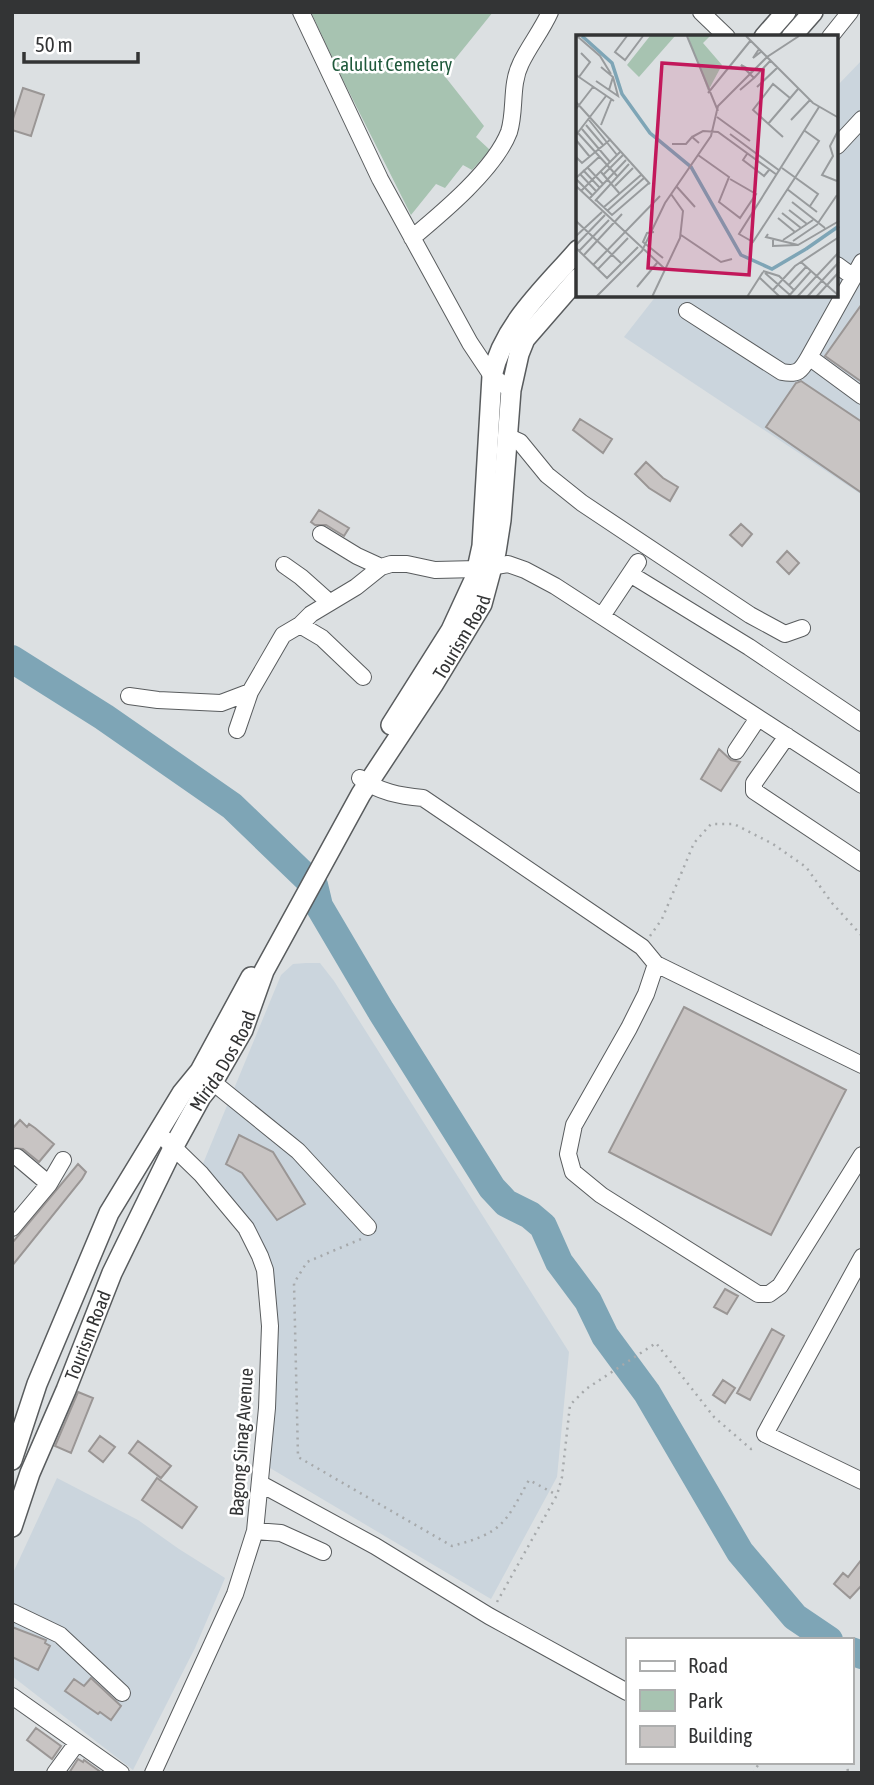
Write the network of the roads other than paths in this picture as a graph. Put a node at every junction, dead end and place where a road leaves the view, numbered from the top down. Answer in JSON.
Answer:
{"nodes":[{"id":1,"x":301,"y":12,"type":"edge"},
{"id":2,"x":550,"y":12,"type":"edge"},
{"id":3,"x":701,"y":12,"type":"edge"},
{"id":4,"x":813,"y":12,"type":"edge"},
{"id":5,"x":850,"y":12,"type":"edge"},
{"id":6,"x":777,"y":15,"type":"edge"},
{"id":7,"x":725,"y":35,"type":"edge"},
{"id":8,"x":765,"y":35,"type":"edge"},
{"id":9,"x":793,"y":35,"type":"edge"},
{"id":10,"x":832,"y":35,"type":"edge"},
{"id":11,"x":862,"y":119,"type":"edge"},
{"id":12,"x":839,"y":144,"type":"edge"},
{"id":13,"x":412,"y":238,"type":"junction"},
{"id":14,"x":576,"y":252,"type":"edge"},
{"id":15,"x":862,"y":262,"type":"edge"},
{"id":16,"x":839,"y":266,"type":"edge"},
{"id":17,"x":852,"y":276,"type":"junction"},
{"id":18,"x":576,"y":280,"type":"edge"},
{"id":19,"x":687,"y":311,"type":"dead end"},
{"id":20,"x":809,"y":357,"type":"junction"},
{"id":21,"x":492,"y":376,"type":"junction"},
{"id":22,"x":511,"y":390,"type":"junction"},
{"id":23,"x":862,"y":396,"type":"edge"},
{"id":24,"x":509,"y":437,"type":"junction"},
{"id":25,"x":321,"y":534,"type":"dead end"},
{"id":26,"x":284,"y":565,"type":"dead end"},
{"id":27,"x":381,"y":567,"type":"junction"},
{"id":28,"x":485,"y":568,"type":"junction"},
{"id":29,"x":329,"y":603,"type":"junction"},
{"id":30,"x":601,"y":616,"type":"junction"},
{"id":31,"x":300,"y":625,"type":"junction"},
{"id":32,"x":802,"y":628,"type":"dead end"},
{"id":33,"x":363,"y":677,"type":"dead end"},
{"id":34,"x":250,"y":692,"type":"junction"},
{"id":35,"x":129,"y":696,"type":"dead end"},
{"id":36,"x":758,"y":718,"type":"junction"},
{"id":37,"x":862,"y":723,"type":"edge"},
{"id":38,"x":237,"y":730,"type":"dead end"},
{"id":39,"x":787,"y":736,"type":"junction"},
{"id":40,"x":736,"y":751,"type":"dead end"},
{"id":41,"x":364,"y":781,"type":"junction"},
{"id":42,"x":862,"y":785,"type":"edge"},
{"id":43,"x":862,"y":863,"type":"edge"},
{"id":44,"x":656,"y":964,"type":"junction"},
{"id":45,"x":260,"y":969,"type":"joint"},
{"id":46,"x":862,"y":1065,"type":"edge"},
{"id":47,"x":206,"y":1076,"type":"junction"},
{"id":48,"x":175,"y":1105,"type":"joint"},
{"id":49,"x":157,"y":1133,"type":"junction"},
{"id":50,"x":174,"y":1146,"type":"junction"},
{"id":51,"x":862,"y":1155,"type":"edge"},
{"id":52,"x":17,"y":1157,"type":"dead end"},
{"id":53,"x":63,"y":1160,"type":"dead end"},
{"id":54,"x":49,"y":1184,"type":"junction"},
{"id":55,"x":13,"y":1224,"type":"edge"},
{"id":56,"x":368,"y":1227,"type":"road end"},
{"id":57,"x":862,"y":1257,"type":"edge"},
{"id":58,"x":12,"y":1460,"type":"edge"},
{"id":59,"x":21,"y":1471,"type":"edge"},
{"id":60,"x":862,"y":1481,"type":"edge"},
{"id":61,"x":261,"y":1484,"type":"junction"},
{"id":62,"x":12,"y":1527,"type":"edge"},
{"id":63,"x":255,"y":1531,"type":"junction"},
{"id":64,"x":323,"y":1552,"type":"dead end"},
{"id":65,"x":12,"y":1612,"type":"edge"},
{"id":66,"x":626,"y":1691,"type":"edge"},
{"id":67,"x":122,"y":1693,"type":"dead end"},
{"id":68,"x":12,"y":1696,"type":"edge"},
{"id":69,"x":77,"y":1743,"type":"junction"},
{"id":70,"x":55,"y":1773,"type":"edge"},
{"id":71,"x":121,"y":1773,"type":"edge"},
{"id":72,"x":153,"y":1773,"type":"edge"}],
"edges":[{"from":1,"to":13,"type":"street"},
{"from":2,"to":13,"type":"street"},
{"from":3,"to":7,"type":"street"},
{"from":4,"to":9,"type":"main road"},
{"from":5,"to":10,"type":"street"},
{"from":6,"to":8,"type":"main road"},
{"from":11,"to":12,"type":"street"},
{"from":13,"to":21,"type":"street"},
{"from":14,"to":21,"type":"main road"},
{"from":15,"to":17,"type":"street"},
{"from":16,"to":17,"type":"street"},
{"from":17,"to":20,"type":"street"},
{"from":18,"to":22,"type":"main road","name":"Tourism Road"},
{"from":19,"to":20,"type":"street"},
{"from":20,"to":23,"type":"street"},
{"from":21,"to":22,"type":"street"},
{"from":21,"to":28,"type":"main road"},
{"from":22,"to":24,"type":"main road","name":"Tourism Road"},
{"from":24,"to":28,"type":"main road","name":"Tourism Road"},
{"from":24,"to":32,"type":"street"},
{"from":25,"to":27,"type":"street"},
{"from":26,"to":29,"type":"street"},
{"from":27,"to":28,"type":"street"},
{"from":27,"to":29,"type":"street"},
{"from":28,"to":30,"type":"street"},
{"from":28,"to":41,"type":"main road","name":"Tourism Road"},
{"from":28,"to":41,"type":"main road","name":"Tourism Road"},
{"from":29,"to":31,"type":"street"},
{"from":30,"to":36,"type":"street"},
{"from":30,"to":37,"type":"street"},
{"from":31,"to":33,"type":"street"},
{"from":31,"to":34,"type":"street"},
{"from":34,"to":35,"type":"street"},
{"from":34,"to":38,"type":"street"},
{"from":36,"to":39,"type":"street"},
{"from":36,"to":40,"type":"street"},
{"from":39,"to":42,"type":"street"},
{"from":39,"to":43,"type":"street"},
{"from":41,"to":44,"type":"street"},
{"from":41,"to":45,"type":"main road","name":"Tourism Road"},
{"from":44,"to":46,"type":"street"},
{"from":44,"to":51,"type":"street"},
{"from":45,"to":47,"type":"main road","name":"Mirida Dos Road"},
{"from":47,"to":48,"type":"main road","name":"Mirida Dos Road"},
{"from":47,"to":50,"type":"main road","name":"Mirida Dos Road"},
{"from":47,"to":56,"type":"street"},
{"from":48,"to":49,"type":"main road","name":"Tourism Road"},
{"from":49,"to":50,"type":"street","name":"Bagong Sinag Avenue"},
{"from":49,"to":58,"type":"main road","name":"Tourism Road"},
{"from":50,"to":59,"type":"main road","name":"Tourism Road"},
{"from":50,"to":61,"type":"street","name":"Bagong Sinag Avenue"},
{"from":52,"to":54,"type":"street"},
{"from":53,"to":54,"type":"street"},
{"from":54,"to":55,"type":"street"},
{"from":57,"to":60,"type":"street"},
{"from":59,"to":62,"type":"main road","name":"Tourism Road"},
{"from":61,"to":63,"type":"street","name":"Bagong Sinag Avenue"},
{"from":61,"to":66,"type":"street"},
{"from":63,"to":64,"type":"street"},
{"from":63,"to":72,"type":"street","name":"Bagong Sinag Avenue"},
{"from":65,"to":67,"type":"street"},
{"from":68,"to":69,"type":"street"},
{"from":69,"to":70,"type":"street"},
{"from":69,"to":71,"type":"street"}]}
